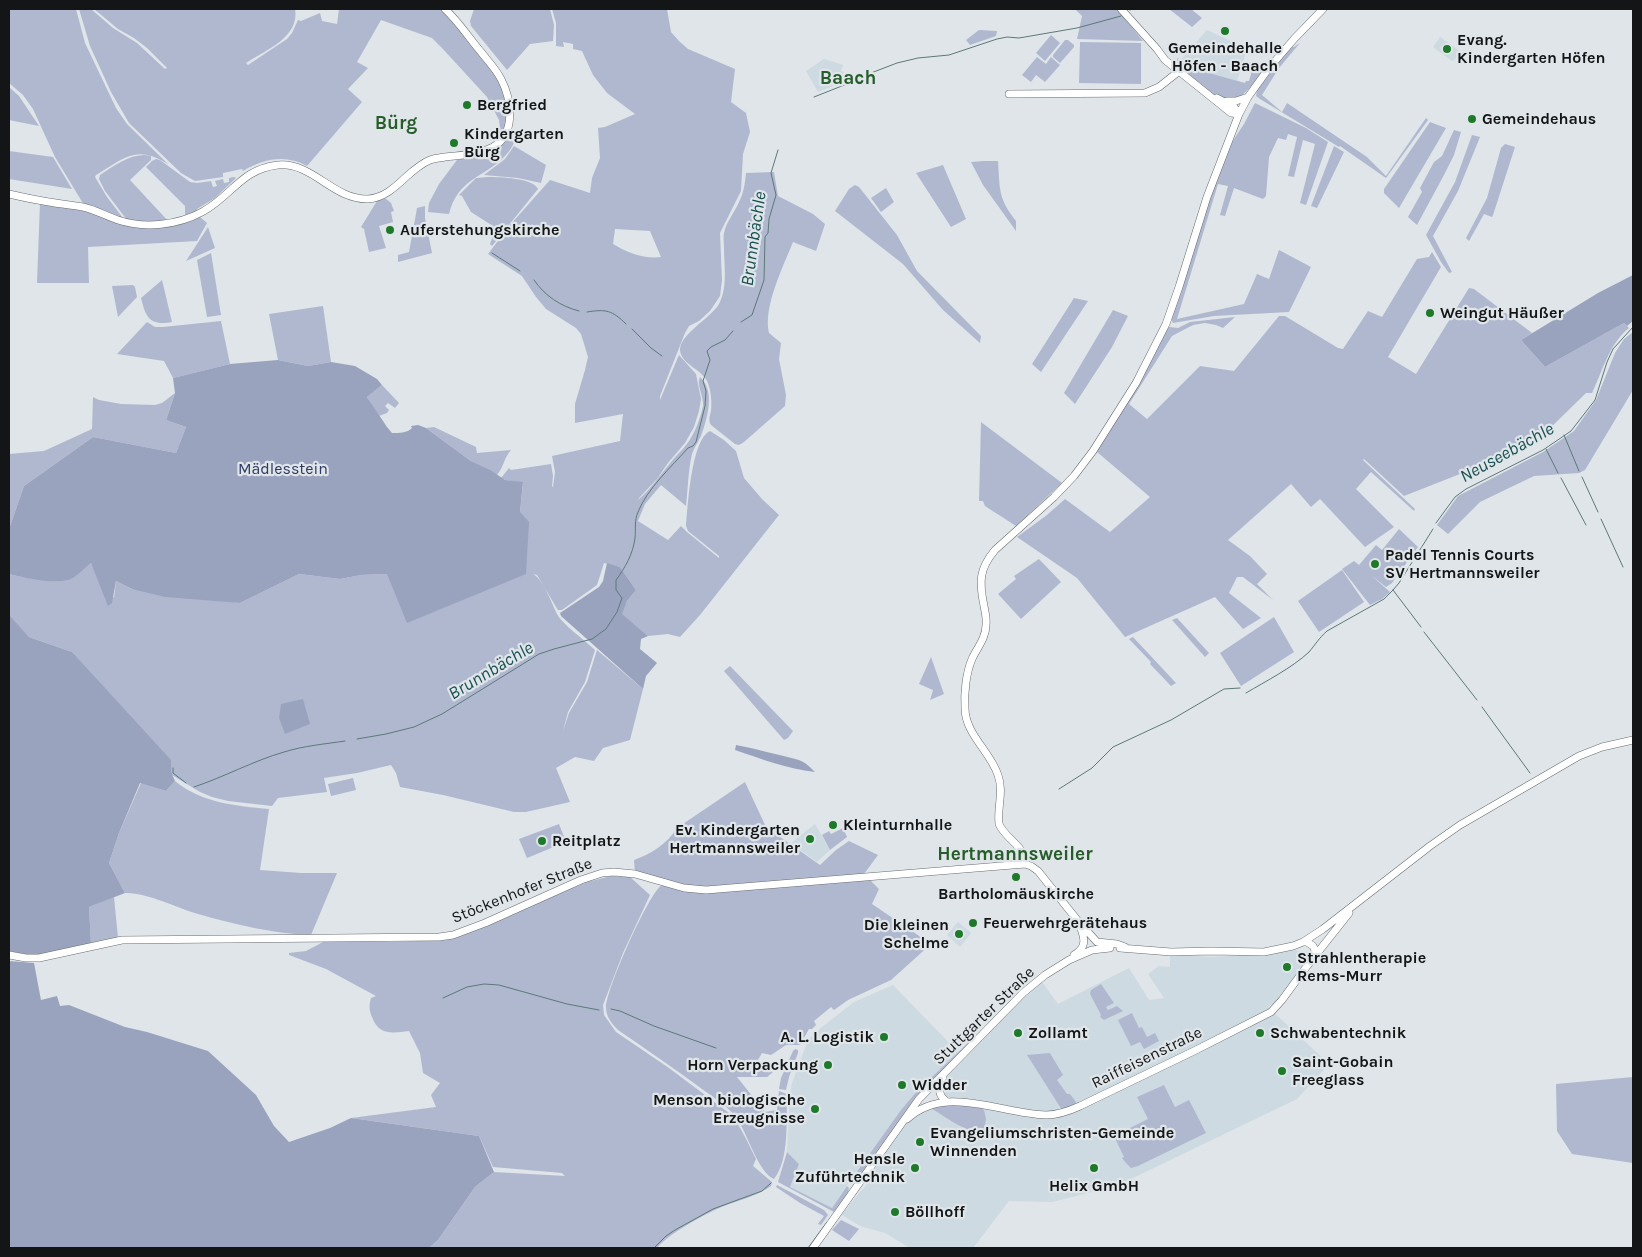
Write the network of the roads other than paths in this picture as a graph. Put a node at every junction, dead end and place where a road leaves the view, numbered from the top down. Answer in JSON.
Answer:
{"nodes":[{"id":1,"x":445,"y":9,"type":"edge"},
{"id":2,"x":1121,"y":9,"type":"edge"},
{"id":3,"x":1323,"y":9,"type":"edge"},
{"id":4,"x":1178,"y":72,"type":"junction"},
{"id":5,"x":1206,"y":92,"type":"junction"},
{"id":6,"x":1009,"y":94,"type":"dead end"},
{"id":7,"x":1248,"y":97,"type":"junction"},
{"id":8,"x":1218,"y":99,"type":"junction"},
{"id":9,"x":1239,"y":114,"type":"junction"},
{"id":10,"x":9,"y":194,"type":"edge"},
{"id":11,"x":1633,"y":740,"type":"edge"},
{"id":12,"x":1025,"y":864,"type":"junction"},
{"id":13,"x":1359,"y":902,"type":"junction"},
{"id":14,"x":1078,"y":921,"type":"junction"},
{"id":15,"x":1302,"y":942,"type":"junction"},
{"id":16,"x":1125,"y":947,"type":"junction"},
{"id":17,"x":9,"y":955,"type":"edge"},
{"id":18,"x":1068,"y":960,"type":"junction"},
{"id":19,"x":1312,"y":960,"type":"junction"},
{"id":20,"x":944,"y":1073,"type":"junction"},
{"id":21,"x":946,"y":1101,"type":"junction"},
{"id":22,"x":898,"y":1127,"type":"junction"},
{"id":23,"x":813,"y":1248,"type":"edge"}],
"edges":[{"from":1,"to":10,"type":"street"},
{"from":2,"to":4,"type":"street"},
{"from":3,"to":7,"type":"street"},
{"from":4,"to":5,"type":"street"},
{"from":4,"to":6,"type":"street"},
{"from":5,"to":8,"type":"street"},
{"from":5,"to":9,"type":"street"},
{"from":7,"to":8,"type":"street"},
{"from":7,"to":9,"type":"street"},
{"from":8,"to":9,"type":"street"},
{"from":9,"to":12,"type":"street"},
{"from":11,"to":13,"type":"street"},
{"from":12,"to":14,"type":"street"},
{"from":12,"to":17,"type":"street","name":"Stöckenhofer Straße"},
{"from":13,"to":15,"type":"street","name":"Stuttgarter Straße"},
{"from":13,"to":19,"type":"street","name":"Raiffeisenstraße"},
{"from":14,"to":16,"type":"street"},
{"from":14,"to":18,"type":"street"},
{"from":15,"to":16,"type":"street","name":"Stuttgarter Straße"},
{"from":15,"to":19,"type":"street"},
{"from":16,"to":18,"type":"street","name":"Stuttgarter Straße"},
{"from":18,"to":20,"type":"street","name":"Stuttgarter Straße"},
{"from":19,"to":21,"type":"street","name":"Raiffeisenstraße"},
{"from":20,"to":21,"type":"street"},
{"from":20,"to":22,"type":"street","name":"Stuttgarter Straße"},
{"from":21,"to":22,"type":"street","name":"Raiffeisenstraße"},
{"from":22,"to":23,"type":"street","name":"Stuttgarter Straße"}]}
